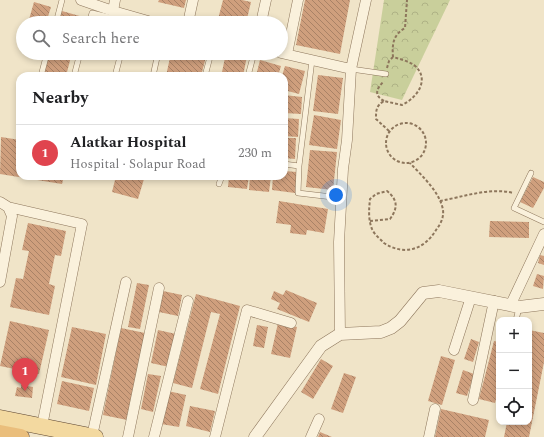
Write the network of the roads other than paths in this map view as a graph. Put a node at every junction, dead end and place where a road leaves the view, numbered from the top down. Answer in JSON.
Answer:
{"nodes":[{"id":1,"x":62,"y":0,"type":"edge"},
{"id":2,"x":81,"y":0,"type":"edge"},
{"id":3,"x":115,"y":0,"type":"edge"},
{"id":4,"x":193,"y":0,"type":"edge"},
{"id":5,"x":266,"y":0,"type":"edge"},
{"id":6,"x":298,"y":0,"type":"edge"},
{"id":7,"x":366,"y":0,"type":"edge"},
{"id":8,"x":113,"y":12,"type":"junction"},
{"id":9,"x":58,"y":16,"type":"edge"},
{"id":10,"x":91,"y":16,"type":"edge"},
{"id":11,"x":105,"y":16,"type":"edge"},
{"id":12,"x":122,"y":16,"type":"edge"},
{"id":13,"x":190,"y":16,"type":"edge"},
{"id":14,"x":263,"y":16,"type":"edge"},
{"id":15,"x":288,"y":38,"type":"edge"},
{"id":16,"x":288,"y":54,"type":"edge"},
{"id":17,"x":46,"y":60,"type":"edge"},
{"id":18,"x":78,"y":60,"type":"edge"},
{"id":19,"x":120,"y":60,"type":"edge"},
{"id":20,"x":156,"y":60,"type":"edge"},
{"id":21,"x":209,"y":60,"type":"edge"},
{"id":22,"x":252,"y":60,"type":"edge"},
{"id":23,"x":312,"y":60,"type":"junction"},
{"id":24,"x":351,"y":69,"type":"junction"},
{"id":25,"x":42,"y":72,"type":"edge"},
{"id":26,"x":75,"y":72,"type":"edge"},
{"id":27,"x":116,"y":72,"type":"edge"},
{"id":28,"x":154,"y":72,"type":"edge"},
{"id":29,"x":207,"y":72,"type":"edge"},
{"id":30,"x":249,"y":72,"type":"edge"},
{"id":31,"x":386,"y":74,"type":"dead end"},
{"id":32,"x":288,"y":165,"type":"edge"},
{"id":33,"x":299,"y":166,"type":"junction"},
{"id":34,"x":531,"y":173,"type":"dead end"},
{"id":35,"x":220,"y":180,"type":"edge"},
{"id":36,"x":219,"y":184,"type":"dead end"},
{"id":37,"x":341,"y":198,"type":"junction"},
{"id":38,"x":4,"y":205,"type":"edge"},
{"id":39,"x":544,"y":222,"type":"edge"},
{"id":40,"x":544,"y":234,"type":"edge"},
{"id":41,"x":0,"y":282,"type":"edge"},
{"id":42,"x":126,"y":282,"type":"dead end"},
{"id":43,"x":159,"y":288,"type":"dead end"},
{"id":44,"x":470,"y":297,"type":"junction"},
{"id":45,"x":188,"y":301,"type":"dead end"},
{"id":46,"x":494,"y":301,"type":"junction"},
{"id":47,"x":544,"y":304,"type":"edge"},
{"id":48,"x":515,"y":306,"type":"junction"},
{"id":49,"x":532,"y":307,"type":"junction"},
{"id":50,"x":544,"y":313,"type":"edge"},
{"id":51,"x":516,"y":317,"type":"edge"},
{"id":52,"x":291,"y":323,"type":"dead end"},
{"id":53,"x":340,"y":334,"type":"junction"},
{"id":54,"x":454,"y":350,"type":"dead end"},
{"id":55,"x":473,"y":400,"type":"dead end"},
{"id":56,"x":435,"y":410,"type":"dead end"},
{"id":57,"x":0,"y":418,"type":"edge"},
{"id":58,"x":318,"y":419,"type":"dead end"},
{"id":59,"x":42,"y":426,"type":"junction"},
{"id":60,"x":0,"y":433,"type":"edge"},
{"id":61,"x":21,"y":437,"type":"edge"},
{"id":62,"x":93,"y":437,"type":"edge"},
{"id":63,"x":128,"y":437,"type":"edge"},
{"id":64,"x":154,"y":437,"type":"edge"},
{"id":65,"x":215,"y":437,"type":"edge"},
{"id":66,"x":255,"y":437,"type":"edge"},
{"id":67,"x":311,"y":437,"type":"edge"},
{"id":68,"x":429,"y":437,"type":"edge"}],
"edges":[{"from":1,"to":9,"type":"lane"},
{"from":2,"to":8,"type":"street"},
{"from":3,"to":8,"type":"street"},
{"from":4,"to":13,"type":"street"},
{"from":5,"to":14,"type":"street"},
{"from":6,"to":15,"type":"street"},
{"from":7,"to":24,"type":"street"},
{"from":8,"to":12,"type":"street"},
{"from":10,"to":11,"type":"lane"},
{"from":16,"to":23,"type":"street"},
{"from":17,"to":25,"type":"lane"},
{"from":18,"to":26,"type":"lane"},
{"from":19,"to":27,"type":"lane"},
{"from":20,"to":28,"type":"lane"},
{"from":21,"to":29,"type":"lane"},
{"from":22,"to":30,"type":"lane"},
{"from":23,"to":24,"type":"street"},
{"from":23,"to":33,"type":"lane"},
{"from":24,"to":31,"type":"lane"},
{"from":24,"to":37,"type":"street"},
{"from":32,"to":33,"type":"lane"},
{"from":33,"to":37,"type":"lane"},
{"from":34,"to":39,"type":"lane"},
{"from":35,"to":36,"type":"lane"},
{"from":37,"to":53,"type":"street"},
{"from":38,"to":41,"type":"street"},
{"from":38,"to":59,"type":"street"},
{"from":40,"to":48,"type":"street"},
{"from":42,"to":62,"type":"street"},
{"from":43,"to":63,"type":"street"},
{"from":44,"to":46,"type":"street"},
{"from":44,"to":53,"type":"street"},
{"from":44,"to":54,"type":"street"},
{"from":45,"to":64,"type":"street"},
{"from":46,"to":48,"type":"street"},
{"from":46,"to":55,"type":"street"},
{"from":47,"to":49,"type":"street"},
{"from":48,"to":49,"type":"street"},
{"from":48,"to":51,"type":"lane"},
{"from":49,"to":50,"type":"street"},
{"from":52,"to":65,"type":"street"},
{"from":53,"to":66,"type":"street"},
{"from":56,"to":68,"type":"street"},
{"from":57,"to":59,"type":"main road"},
{"from":58,"to":67,"type":"street"},
{"from":59,"to":62,"type":"main road"},
{"from":60,"to":61,"type":"highway"}]}
